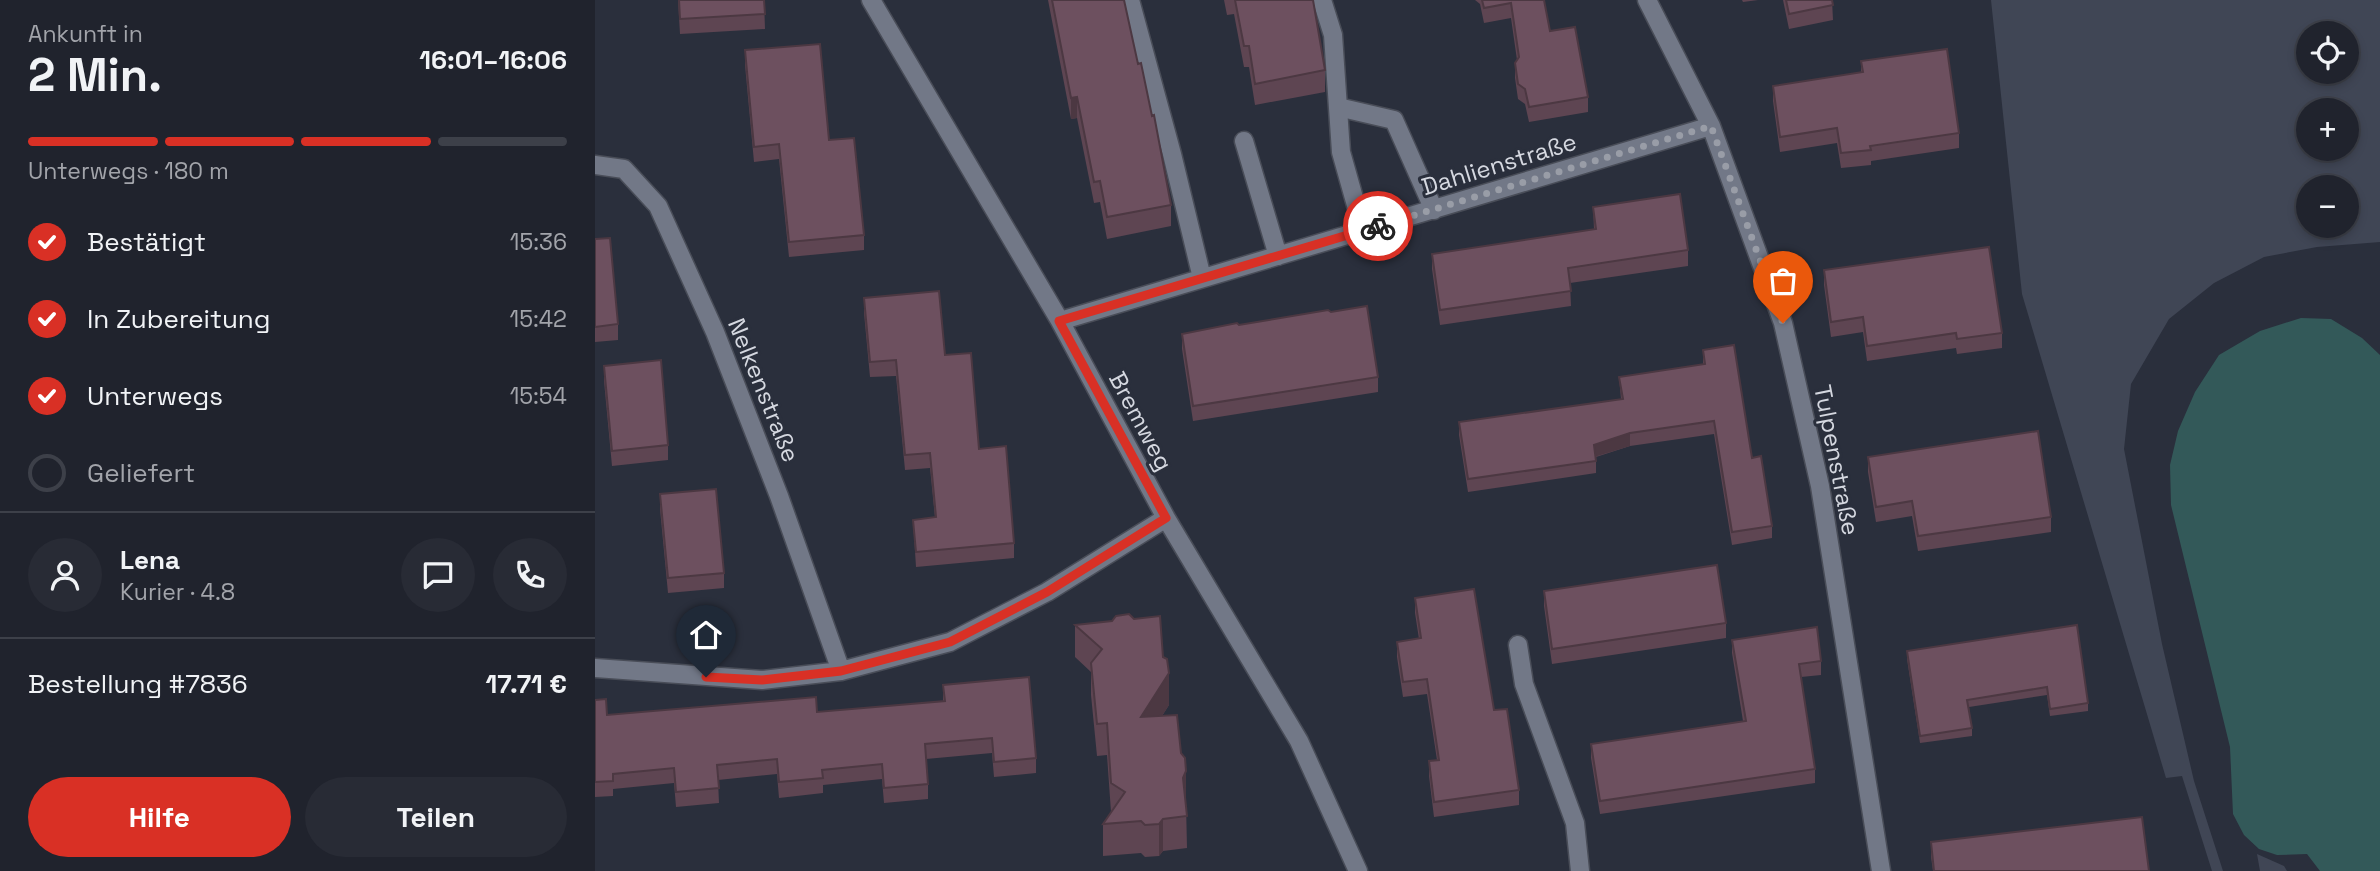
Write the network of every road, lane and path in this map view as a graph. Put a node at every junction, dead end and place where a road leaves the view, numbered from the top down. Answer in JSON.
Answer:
{"nodes":[{"id":1,"x":871,"y":0,"type":"edge"},
{"id":2,"x":1130,"y":0,"type":"edge"},
{"id":3,"x":1322,"y":0,"type":"edge"},
{"id":4,"x":1647,"y":0,"type":"edge"},
{"id":5,"x":1338,"y":107,"type":"junction"},
{"id":6,"x":1711,"y":126,"type":"junction"},
{"id":7,"x":1244,"y":141,"type":"dead end"},
{"id":8,"x":595,"y":165,"type":"edge"},
{"id":9,"x":1434,"y":210,"type":"junction"},
{"id":10,"x":1363,"y":230,"type":"junction"},
{"id":11,"x":1278,"y":256,"type":"junction"},
{"id":12,"x":1202,"y":278,"type":"junction"},
{"id":13,"x":1059,"y":321,"type":"junction"},
{"id":14,"x":1166,"y":518,"type":"junction"},
{"id":15,"x":1518,"y":645,"type":"dead end"},
{"id":16,"x":595,"y":668,"type":"edge"},
{"id":17,"x":841,"y":671,"type":"junction"},
{"id":18,"x":1358,"y":871,"type":"edge"},
{"id":19,"x":1580,"y":871,"type":"edge"},
{"id":20,"x":1881,"y":871,"type":"edge"}],
"edges":[{"from":1,"to":13,"type":"street","name":"Bremweg"},
{"from":2,"to":12,"type":"street"},
{"from":3,"to":5,"type":"street"},
{"from":4,"to":6,"type":"street","name":"Tulpenstraße"},
{"from":5,"to":9,"type":"street"},
{"from":5,"to":10,"type":"street"},
{"from":6,"to":9,"type":"street","name":"Dahlienstraße"},
{"from":6,"to":20,"type":"street","name":"Tulpenstraße"},
{"from":7,"to":11,"type":"street"},
{"from":8,"to":17,"type":"street","name":"Nelkenstraße"},
{"from":9,"to":10,"type":"street","name":"Dahlienstraße"},
{"from":10,"to":11,"type":"street","name":"Dahlienstraße"},
{"from":11,"to":12,"type":"street","name":"Dahlienstraße"},
{"from":12,"to":13,"type":"street","name":"Dahlienstraße"},
{"from":13,"to":14,"type":"street","name":"Bremweg"},
{"from":14,"to":17,"type":"street"},
{"from":14,"to":18,"type":"street","name":"Bremweg"},
{"from":15,"to":19,"type":"street"},
{"from":16,"to":17,"type":"street"}]}
